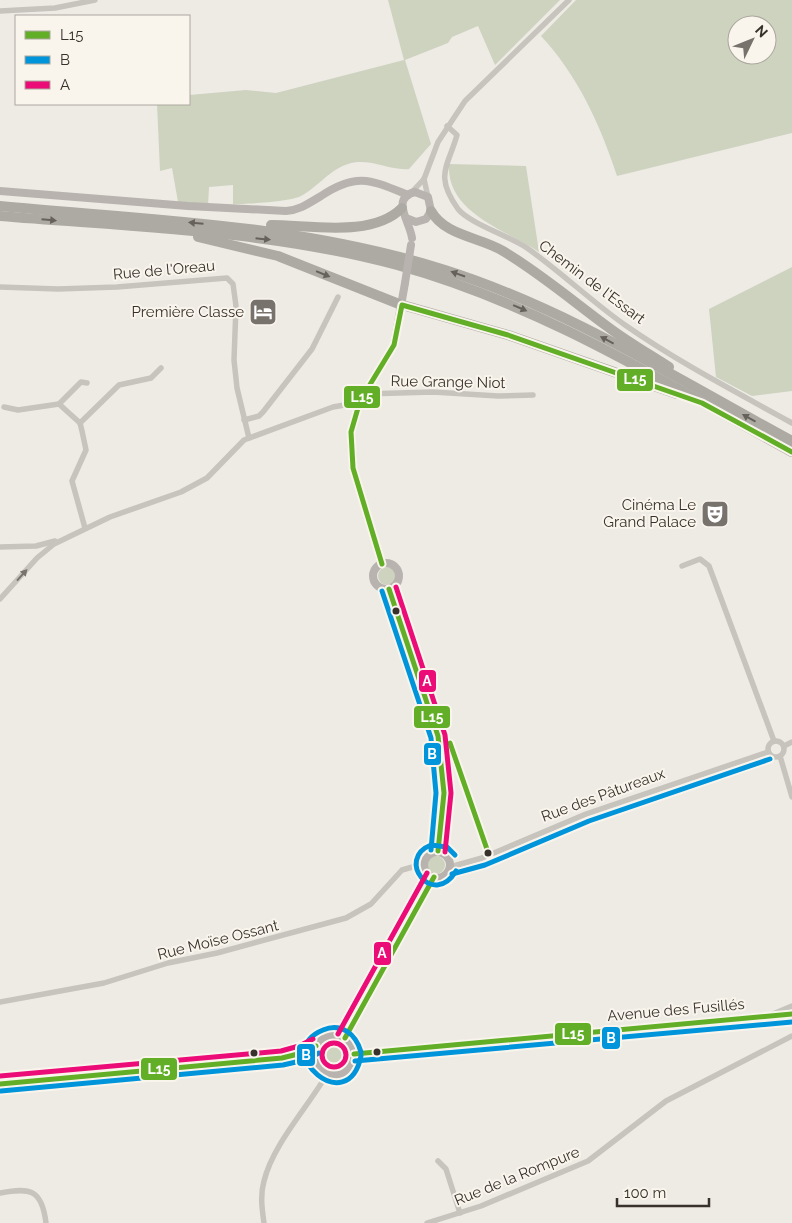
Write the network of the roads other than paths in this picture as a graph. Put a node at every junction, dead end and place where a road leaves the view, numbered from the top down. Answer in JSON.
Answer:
{"nodes":[{"id":1,"x":95,"y":0,"type":"edge"},
{"id":2,"x":569,"y":0,"type":"edge"},
{"id":3,"x":0,"y":12,"type":"edge"},
{"id":4,"x":448,"y":126,"type":"junction"},
{"id":5,"x":424,"y":180,"type":"junction"},
{"id":6,"x":392,"y":188,"type":"junction"},
{"id":7,"x":0,"y":191,"type":"edge"},
{"id":8,"x":410,"y":194,"type":"junction"},
{"id":9,"x":428,"y":197,"type":"junction"},
{"id":10,"x":402,"y":205,"type":"junction"},
{"id":11,"x":0,"y":206,"type":"edge"},
{"id":12,"x":431,"y":211,"type":"junction"},
{"id":13,"x":0,"y":216,"type":"edge"},
{"id":14,"x":406,"y":218,"type":"junction"},
{"id":15,"x":421,"y":222,"type":"junction"},
{"id":16,"x":222,"y":226,"type":"junction"},
{"id":17,"x":176,"y":231,"type":"junction"},
{"id":18,"x":412,"y":241,"type":"junction"},
{"id":19,"x":0,"y":288,"type":"edge"},
{"id":20,"x":338,"y":297,"type":"dead end"},
{"id":21,"x":402,"y":305,"type":"junction"},
{"id":22,"x":161,"y":368,"type":"dead end"},
{"id":23,"x":87,"y":383,"type":"dead end"},
{"id":24,"x":364,"y":394,"type":"junction"},
{"id":25,"x":533,"y":395,"type":"dead end"},
{"id":26,"x":706,"y":400,"type":"junction"},
{"id":27,"x":59,"y":404,"type":"junction"},
{"id":28,"x":358,"y":406,"type":"junction"},
{"id":29,"x":4,"y":407,"type":"dead end"},
{"id":30,"x":244,"y":420,"type":"junction"},
{"id":31,"x":792,"y":423,"type":"edge"},
{"id":32,"x":80,"y":424,"type":"junction"},
{"id":33,"x":249,"y":438,"type":"junction"},
{"id":34,"x":792,"y":441,"type":"edge"},
{"id":35,"x":792,"y":452,"type":"edge"},
{"id":36,"x":84,"y":528,"type":"junction"},
{"id":37,"x":63,"y":538,"type":"junction"},
{"id":38,"x":36,"y":546,"type":"junction"},
{"id":39,"x":0,"y":547,"type":"edge"},
{"id":40,"x":44,"y":552,"type":"junction"},
{"id":41,"x":382,"y":564,"type":"junction"},
{"id":42,"x":682,"y":566,"type":"dead end"},
{"id":43,"x":390,"y":588,"type":"junction"},
{"id":44,"x":0,"y":599,"type":"edge"},
{"id":45,"x":774,"y":741,"type":"junction"},
{"id":46,"x":792,"y":742,"type":"edge"},
{"id":47,"x":784,"y":746,"type":"junction"},
{"id":48,"x":768,"y":752,"type":"junction"},
{"id":49,"x":780,"y":756,"type":"junction"},
{"id":50,"x":792,"y":797,"type":"edge"},
{"id":51,"x":438,"y":852,"type":"junction"},
{"id":52,"x":424,"y":864,"type":"junction"},
{"id":53,"x":450,"y":867,"type":"junction"},
{"id":54,"x":434,"y":878,"type":"junction"},
{"id":55,"x":0,"y":1002,"type":"edge"},
{"id":56,"x":792,"y":1006,"type":"edge"},
{"id":57,"x":792,"y":1014,"type":"edge"},
{"id":58,"x":768,"y":1016,"type":"junction"},
{"id":59,"x":792,"y":1036,"type":"edge"},
{"id":60,"x":345,"y":1038,"type":"junction"},
{"id":61,"x":316,"y":1046,"type":"junction"},
{"id":62,"x":354,"y":1054,"type":"junction"},
{"id":63,"x":315,"y":1063,"type":"junction"},
{"id":64,"x":209,"y":1066,"type":"junction"},
{"id":65,"x":327,"y":1074,"type":"junction"},
{"id":66,"x":0,"y":1084,"type":"edge"},
{"id":67,"x":438,"y":1161,"type":"dead end"},
{"id":68,"x":0,"y":1193,"type":"edge"},
{"id":69,"x":460,"y":1213,"type":"junction"},
{"id":70,"x":46,"y":1223,"type":"edge"},
{"id":71,"x":264,"y":1223,"type":"edge"},
{"id":72,"x":427,"y":1223,"type":"edge"}],
"edges":[{"from":1,"to":3,"type":"street"},
{"from":2,"to":4,"type":"street"},
{"from":4,"to":5,"type":"street"},
{"from":4,"to":31,"type":"street","name":"Chemin de l'Essart"},
{"from":5,"to":8,"type":"street"},
{"from":5,"to":9,"type":"street"},
{"from":6,"to":7,"type":"street"},
{"from":6,"to":8,"type":"street"},
{"from":6,"to":10,"type":"street"},
{"from":8,"to":9,"type":"street"},
{"from":8,"to":10,"type":"street"},
{"from":9,"to":12,"type":"street"},
{"from":10,"to":14,"type":"street"},
{"from":10,"to":16,"type":"highway"},
{"from":16,"to":11,"type":"highway","one_way":true},
{"from":12,"to":15,"type":"street"},
{"from":12,"to":26,"type":"highway"},
{"from":13,"to":17,"type":"highway","one_way":true},
{"from":14,"to":15,"type":"street"},
{"from":14,"to":18,"type":"street"},
{"from":15,"to":18,"type":"street"},
{"from":26,"to":16,"type":"highway","one_way":true},
{"from":17,"to":21,"type":"highway","one_way":true},
{"from":17,"to":26,"type":"highway","one_way":true},
{"from":18,"to":21,"type":"street","bridge":true},
{"from":19,"to":30,"type":"street","name":"Rue de l'Oreau"},
{"from":20,"to":30,"type":"street"},
{"from":21,"to":24,"type":"street"},
{"from":21,"to":26,"type":"highway"},
{"from":22,"to":32,"type":"street"},
{"from":23,"to":27,"type":"street"},
{"from":24,"to":25,"type":"street","name":"Rue Grange Niot"},
{"from":24,"to":28,"type":"street"},
{"from":34,"to":26,"type":"highway","one_way":true},
{"from":26,"to":35,"type":"highway"},
{"from":27,"to":29,"type":"street"},
{"from":27,"to":32,"type":"street"},
{"from":28,"to":33,"type":"street"},
{"from":28,"to":41,"type":"street"},
{"from":30,"to":33,"type":"street","name":"Rue de l'Oreau"},
{"from":32,"to":36,"type":"street"},
{"from":33,"to":36,"type":"street"},
{"from":36,"to":37,"type":"street"},
{"from":37,"to":38,"type":"street"},
{"from":37,"to":40,"type":"street"},
{"from":38,"to":39,"type":"street"},
{"from":38,"to":40,"type":"street"},
{"from":44,"to":40,"type":"street","one_way":true},
{"from":41,"to":43,"type":"street"},
{"from":41,"to":43,"type":"street"},
{"from":42,"to":45,"type":"street"},
{"from":43,"to":51,"type":"street"},
{"from":45,"to":47,"type":"street"},
{"from":45,"to":48,"type":"street"},
{"from":46,"to":47,"type":"street"},
{"from":47,"to":49,"type":"street"},
{"from":48,"to":49,"type":"street"},
{"from":48,"to":53,"type":"street","name":"Rue des Pâtureaux"},
{"from":49,"to":50,"type":"street"},
{"from":51,"to":52,"type":"street"},
{"from":51,"to":53,"type":"street"},
{"from":52,"to":54,"type":"street"},
{"from":52,"to":55,"type":"street","name":"Rue Moïse Ossant"},
{"from":53,"to":54,"type":"street"},
{"from":54,"to":60,"type":"street"},
{"from":56,"to":58,"type":"street"},
{"from":57,"to":58,"type":"street","name":"Avenue des Fusillés"},
{"from":58,"to":62,"type":"street","name":"Avenue des Fusillés"},
{"from":59,"to":69,"type":"street","name":"Rue de la Rompure"},
{"from":60,"to":61,"type":"street"},
{"from":60,"to":62,"type":"street"},
{"from":61,"to":63,"type":"street"},
{"from":61,"to":64,"type":"street"},
{"from":62,"to":65,"type":"street"},
{"from":63,"to":64,"type":"street"},
{"from":63,"to":65,"type":"street"},
{"from":64,"to":66,"type":"street"},
{"from":65,"to":71,"type":"street"},
{"from":67,"to":69,"type":"street"},
{"from":68,"to":70,"type":"street"},
{"from":69,"to":72,"type":"street","name":"Rue de la Rompure"}]}
